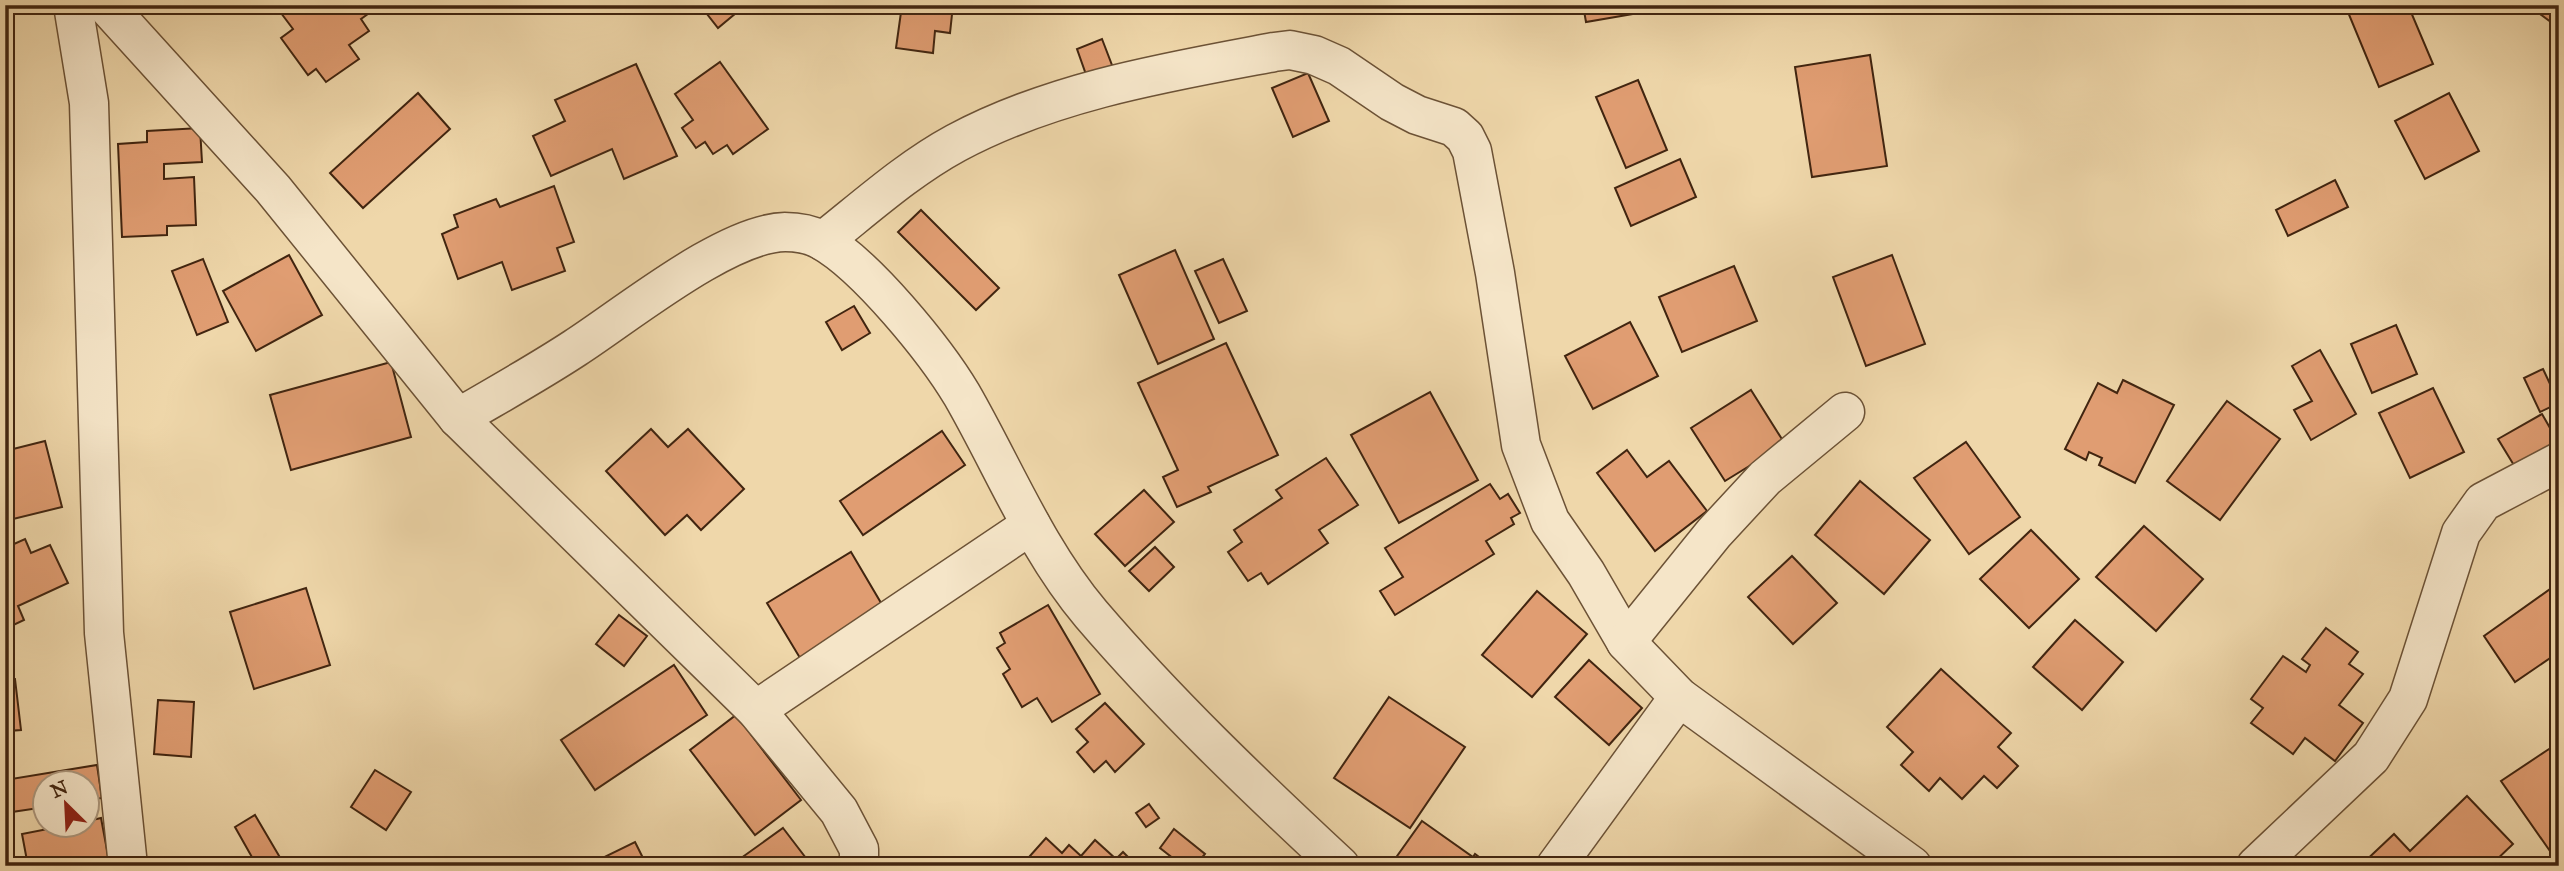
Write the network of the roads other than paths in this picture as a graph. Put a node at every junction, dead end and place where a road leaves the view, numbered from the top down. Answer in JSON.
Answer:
{"nodes":[{"id":1,"x":73,"y":5,"type":"edge"},
{"id":2,"x":106,"y":5,"type":"edge"},
{"id":3,"x":822,"y":241,"type":"junction"},
{"id":4,"x":1845,"y":412,"type":"dead end"},
{"id":5,"x":458,"y":418,"type":"junction"},
{"id":6,"x":2559,"y":462,"type":"edge"},
{"id":7,"x":1031,"y":525,"type":"junction"},
{"id":8,"x":1626,"y":642,"type":"junction"},
{"id":9,"x":1679,"y":696,"type":"junction"},
{"id":10,"x":756,"y":710,"type":"junction"},
{"id":11,"x":128,"y":866,"type":"edge"},
{"id":12,"x":859,"y":866,"type":"edge"},
{"id":13,"x":1340,"y":866,"type":"edge"},
{"id":14,"x":1556,"y":866,"type":"edge"},
{"id":15,"x":1912,"y":866,"type":"edge"},
{"id":16,"x":2256,"y":866,"type":"edge"}],
"edges":[{"from":1,"to":11,"type":"street"},
{"from":2,"to":5,"type":"street"},
{"from":3,"to":5,"type":"street"},
{"from":3,"to":7,"type":"street"},
{"from":3,"to":8,"type":"street"},
{"from":4,"to":8,"type":"street"},
{"from":5,"to":10,"type":"street"},
{"from":6,"to":16,"type":"street"},
{"from":7,"to":10,"type":"street"},
{"from":7,"to":13,"type":"street"},
{"from":8,"to":9,"type":"street"},
{"from":9,"to":14,"type":"street"},
{"from":9,"to":15,"type":"street"},
{"from":10,"to":12,"type":"street"}]}
